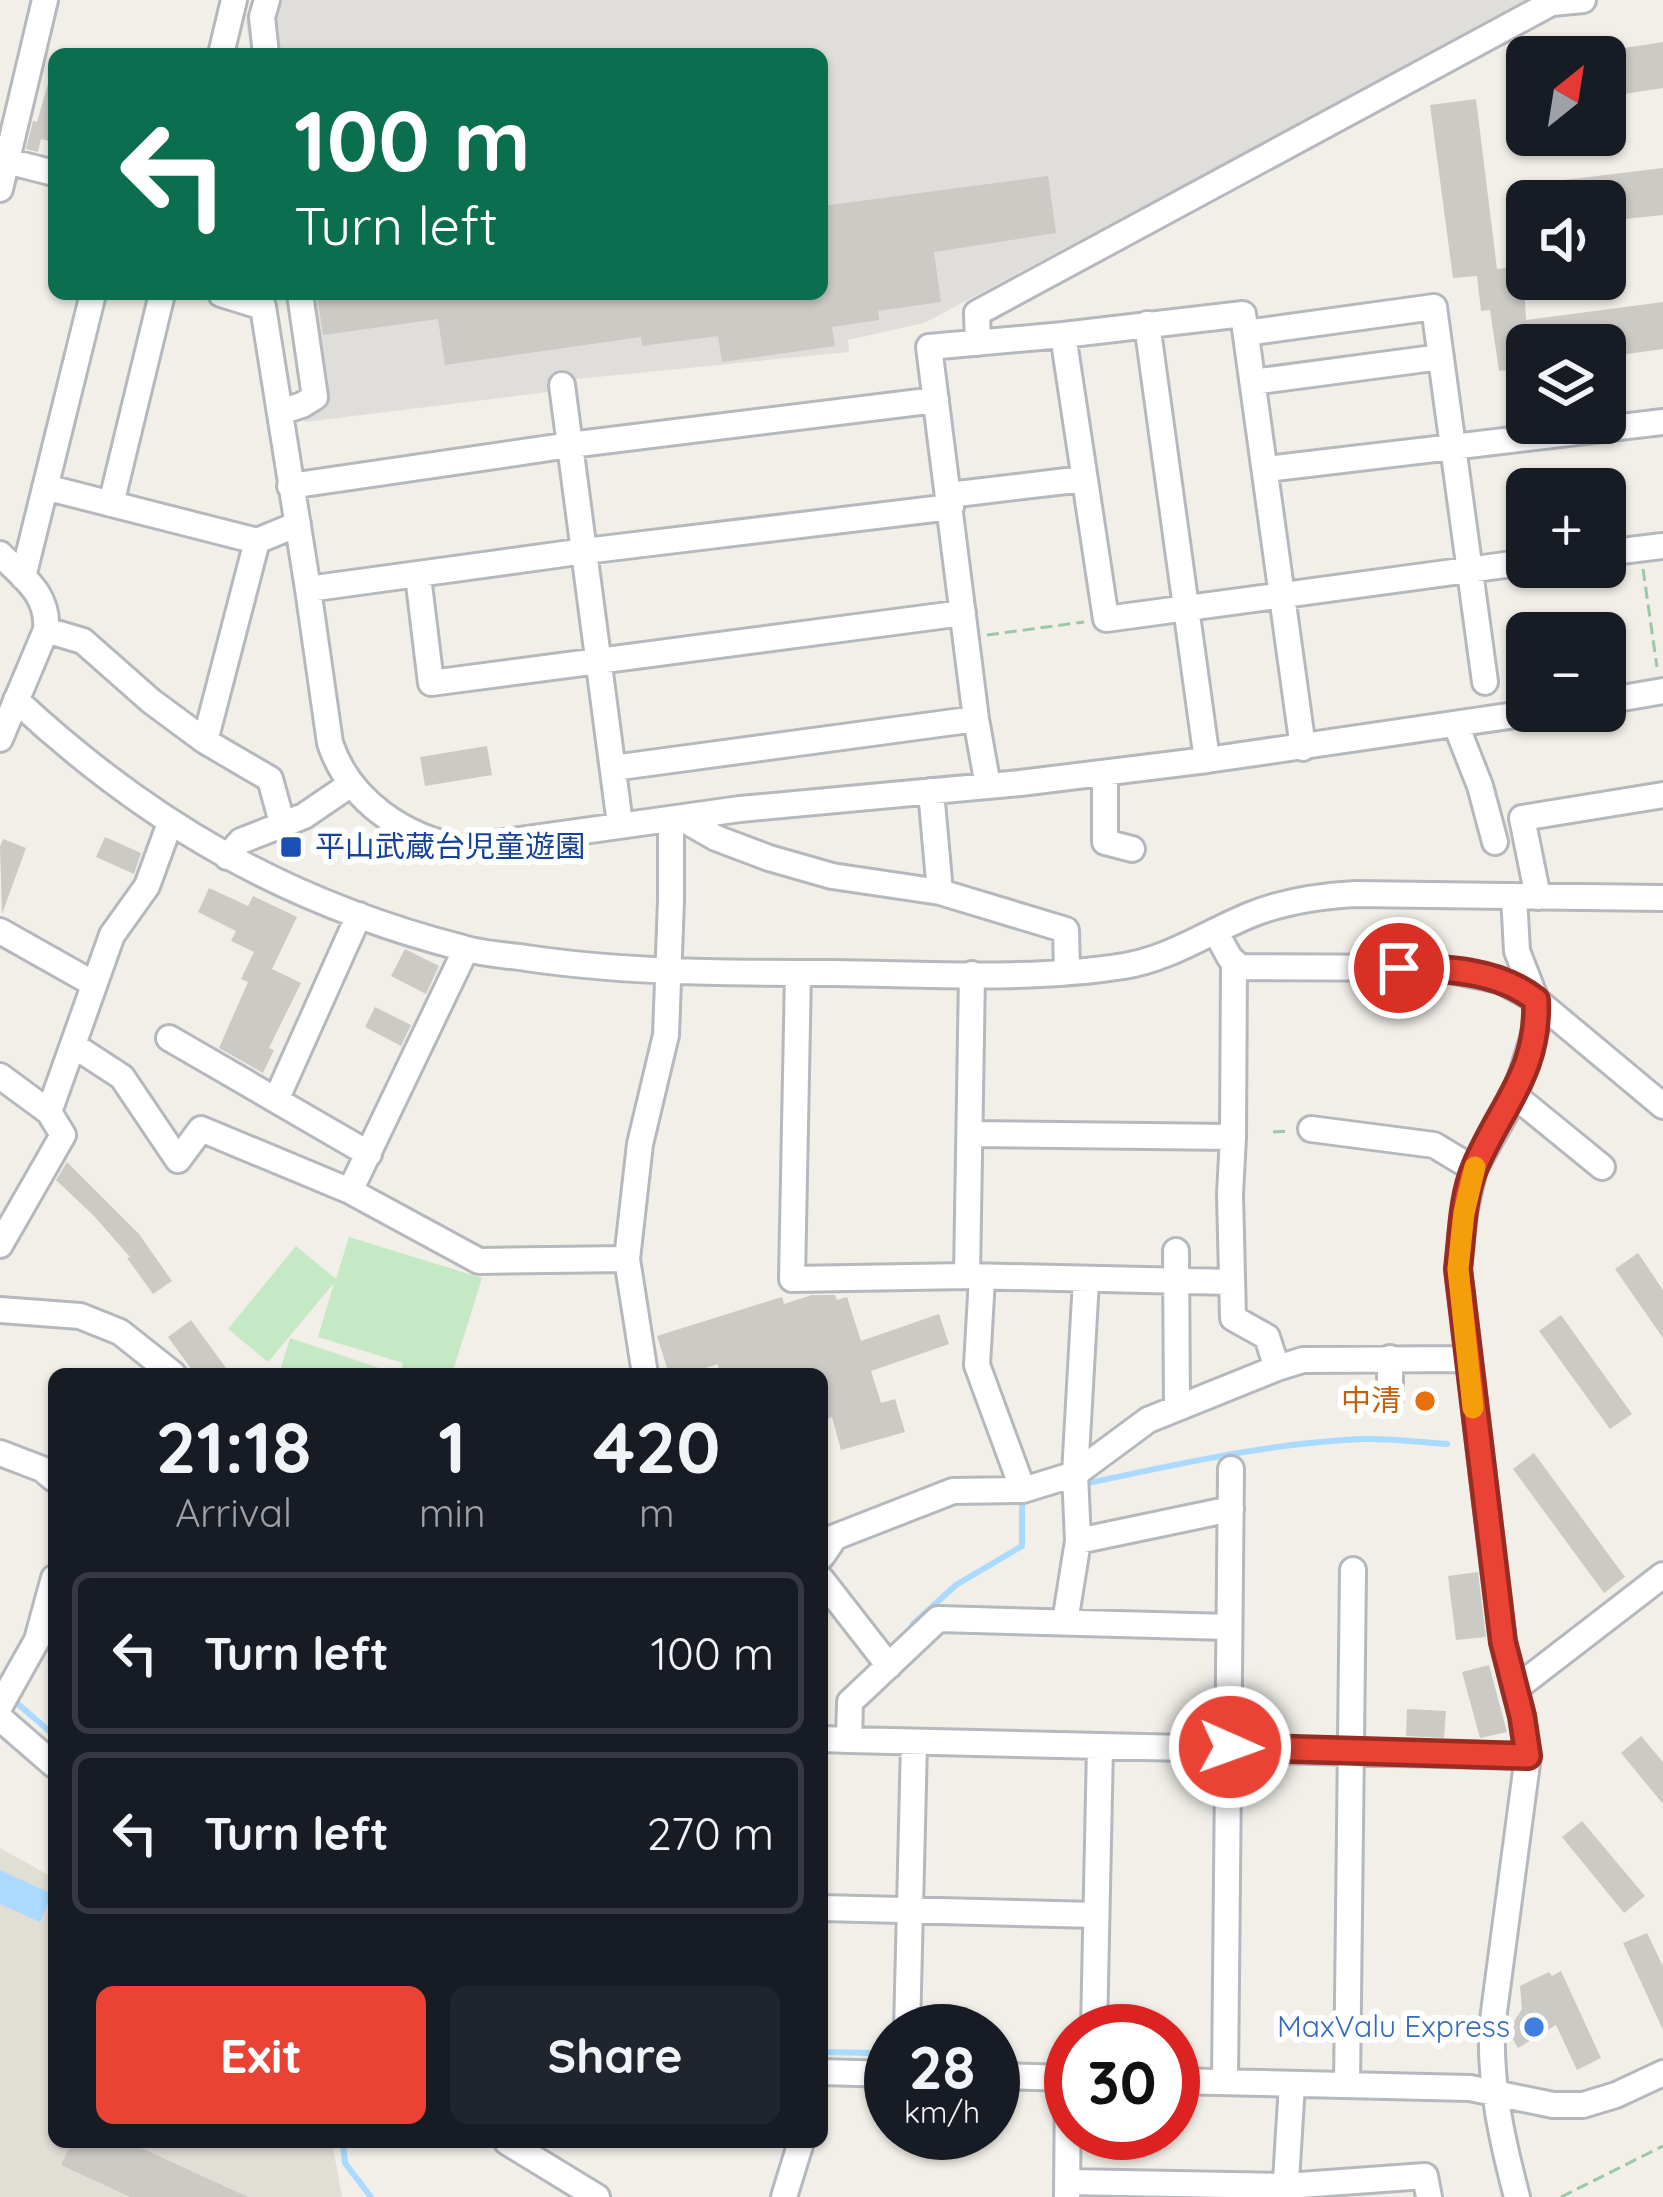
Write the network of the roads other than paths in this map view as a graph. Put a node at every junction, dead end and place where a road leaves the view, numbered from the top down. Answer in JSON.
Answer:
{"nodes":[{"id":1,"x":45,"y":0,"type":"edge"},
{"id":2,"x":234,"y":0,"type":"edge"},
{"id":3,"x":267,"y":0,"type":"edge"},
{"id":4,"x":1582,"y":0,"type":"edge"},
{"id":5,"x":1555,"y":1,"type":"edge"},
{"id":6,"x":222,"y":48,"type":"edge"},
{"id":7,"x":265,"y":48,"type":"edge"},
{"id":8,"x":4,"y":158,"type":"edge"},
{"id":9,"x":48,"y":171,"type":"edge"},
{"id":10,"x":0,"y":189,"type":"edge"},
{"id":11,"x":92,"y":300,"type":"edge"},
{"id":12,"x":161,"y":300,"type":"edge"},
{"id":13,"x":240,"y":300,"type":"edge"},
{"id":14,"x":301,"y":300,"type":"edge"},
{"id":15,"x":1147,"y":324,"type":"junction"},
{"id":16,"x":1246,"y":333,"type":"junction"},
{"id":17,"x":1063,"y":335,"type":"junction"},
{"id":18,"x":978,"y":343,"type":"junction"},
{"id":19,"x":1441,"y":357,"type":"junction"},
{"id":20,"x":1253,"y":382,"type":"junction"},
{"id":21,"x":562,"y":386,"type":"dead end"},
{"id":22,"x":936,"y":400,"type":"junction"},
{"id":23,"x":280,"y":412,"type":"junction"},
{"id":24,"x":1663,"y":422,"type":"edge"},
{"id":25,"x":570,"y":445,"type":"junction"},
{"id":26,"x":1454,"y":446,"type":"junction"},
{"id":27,"x":1267,"y":469,"type":"junction"},
{"id":28,"x":1083,"y":479,"type":"junction"},
{"id":29,"x":290,"y":486,"type":"junction"},
{"id":30,"x":45,"y":487,"type":"junction"},
{"id":31,"x":950,"y":501,"type":"junction"},
{"id":32,"x":110,"y":504,"type":"junction"},
{"id":33,"x":298,"y":524,"type":"junction"},
{"id":34,"x":257,"y":541,"type":"junction"},
{"id":35,"x":585,"y":551,"type":"junction"},
{"id":36,"x":0,"y":554,"type":"edge"},
{"id":37,"x":1506,"y":564,"type":"edge"},
{"id":38,"x":1468,"y":568,"type":"junction"},
{"id":39,"x":418,"y":576,"type":"junction"},
{"id":40,"x":22,"y":577,"type":"junction"},
{"id":41,"x":308,"y":589,"type":"junction"},
{"id":42,"x":1283,"y":596,"type":"junction"},
{"id":43,"x":1187,"y":609,"type":"junction"},
{"id":44,"x":965,"y":625,"type":"junction"},
{"id":45,"x":46,"y":630,"type":"junction"},
{"id":46,"x":598,"y":661,"type":"junction"},
{"id":47,"x":1485,"y":682,"type":"dead end"},
{"id":48,"x":1662,"y":691,"type":"edge"},
{"id":49,"x":1626,"y":697,"type":"edge"},
{"id":50,"x":16,"y":700,"type":"junction"},
{"id":51,"x":1506,"y":717,"type":"edge"},
{"id":52,"x":976,"y":718,"type":"junction"},
{"id":53,"x":1456,"y":725,"type":"junction"},
{"id":54,"x":0,"y":737,"type":"edge"},
{"id":55,"x":205,"y":741,"type":"junction"},
{"id":56,"x":1303,"y":748,"type":"junction"},
{"id":57,"x":1207,"y":760,"type":"junction"},
{"id":58,"x":613,"y":768,"type":"junction"},
{"id":59,"x":1105,"y":772,"type":"junction"},
{"id":60,"x":351,"y":784,"type":"junction"},
{"id":61,"x":988,"y":786,"type":"junction"},
{"id":62,"x":931,"y":791,"type":"junction"},
{"id":63,"x":1663,"y":794,"type":"edge"},
{"id":64,"x":676,"y":818,"type":"junction"},
{"id":65,"x":170,"y":823,"type":"junction"},
{"id":66,"x":620,"y":824,"type":"junction"},
{"id":67,"x":283,"y":826,"type":"junction"},
{"id":68,"x":1495,"y":842,"type":"dead end"},
{"id":69,"x":1132,"y":849,"type":"dead end"},
{"id":70,"x":226,"y":856,"type":"junction"},
{"id":71,"x":940,"y":892,"type":"junction"},
{"id":72,"x":1526,"y":897,"type":"junction"},
{"id":73,"x":1663,"y":898,"type":"edge"},
{"id":74,"x":358,"y":915,"type":"junction"},
{"id":75,"x":0,"y":931,"type":"edge"},
{"id":76,"x":1215,"y":931,"type":"junction"},
{"id":77,"x":466,"y":949,"type":"junction"},
{"id":78,"x":1234,"y":962,"type":"junction"},
{"id":79,"x":668,"y":970,"type":"junction"},
{"id":80,"x":798,"y":973,"type":"junction"},
{"id":81,"x":1067,"y":973,"type":"junction"},
{"id":82,"x":971,"y":974,"type":"junction"},
{"id":83,"x":94,"y":984,"type":"junction"},
{"id":84,"x":1536,"y":1000,"type":"junction"},
{"id":85,"x":169,"y":1038,"type":"dead end"},
{"id":86,"x":73,"y":1045,"type":"junction"},
{"id":87,"x":0,"y":1076,"type":"edge"},
{"id":88,"x":1515,"y":1096,"type":"junction"},
{"id":89,"x":276,"y":1100,"type":"junction"},
{"id":90,"x":1663,"y":1106,"type":"edge"},
{"id":91,"x":49,"y":1112,"type":"junction"},
{"id":92,"x":1311,"y":1129,"type":"dead end"},
{"id":93,"x":970,"y":1134,"type":"junction"},
{"id":94,"x":1233,"y":1137,"type":"junction"},
{"id":95,"x":369,"y":1154,"type":"junction"},
{"id":96,"x":1602,"y":1167,"type":"dead end"},
{"id":97,"x":1474,"y":1168,"type":"junction"},
{"id":98,"x":350,"y":1191,"type":"junction"},
{"id":99,"x":0,"y":1245,"type":"edge"},
{"id":100,"x":1176,"y":1252,"type":"dead end"},
{"id":101,"x":627,"y":1259,"type":"junction"},
{"id":102,"x":974,"y":1277,"type":"junction"},
{"id":103,"x":1086,"y":1280,"type":"junction"},
{"id":104,"x":1176,"y":1281,"type":"junction"},
{"id":105,"x":1231,"y":1282,"type":"junction"},
{"id":106,"x":0,"y":1310,"type":"edge"},
{"id":107,"x":1390,"y":1358,"type":"junction"},
{"id":108,"x":1467,"y":1359,"type":"junction"},
{"id":109,"x":165,"y":1368,"type":"edge"},
{"id":110,"x":644,"y":1368,"type":"edge"},
{"id":111,"x":1277,"y":1368,"type":"junction"},
{"id":112,"x":1390,"y":1397,"type":"dead end"},
{"id":113,"x":1178,"y":1407,"type":"junction"},
{"id":114,"x":0,"y":1453,"type":"edge"},
{"id":115,"x":1231,"y":1469,"type":"dead end"},
{"id":116,"x":48,"y":1474,"type":"edge"},
{"id":117,"x":1075,"y":1474,"type":"junction"},
{"id":118,"x":1024,"y":1490,"type":"junction"},
{"id":119,"x":1231,"y":1509,"type":"junction"},
{"id":120,"x":1078,"y":1541,"type":"junction"},
{"id":121,"x":828,"y":1547,"type":"edge"},
{"id":122,"x":1353,"y":1570,"type":"dead end"},
{"id":123,"x":1663,"y":1575,"type":"edge"},
{"id":124,"x":828,"y":1588,"type":"edge"},
{"id":125,"x":48,"y":1600,"type":"edge"},
{"id":126,"x":1065,"y":1622,"type":"junction"},
{"id":127,"x":1228,"y":1627,"type":"junction"},
{"id":128,"x":889,"y":1666,"type":"junction"},
{"id":129,"x":1515,"y":1689,"type":"junction"},
{"id":130,"x":3,"y":1703,"type":"edge"},
{"id":131,"x":828,"y":1739,"type":"edge"},
{"id":132,"x":11,"y":1740,"type":"edge"},
{"id":133,"x":849,"y":1740,"type":"junction"},
{"id":134,"x":914,"y":1743,"type":"junction"},
{"id":135,"x":1100,"y":1746,"type":"junction"},
{"id":136,"x":1230,"y":1747,"type":"junction"},
{"id":137,"x":1351,"y":1751,"type":"junction"},
{"id":138,"x":1528,"y":1756,"type":"junction"},
{"id":139,"x":48,"y":1762,"type":"edge"},
{"id":140,"x":828,"y":1908,"type":"edge"},
{"id":141,"x":911,"y":1910,"type":"junction"},
{"id":142,"x":1095,"y":1915,"type":"junction"},
{"id":143,"x":908,"y":2004,"type":"edge"},
{"id":144,"x":1094,"y":2004,"type":"edge"},
{"id":145,"x":1663,"y":2073,"type":"edge"},
{"id":146,"x":828,"y":2074,"type":"edge"},
{"id":147,"x":864,"y":2074,"type":"edge"},
{"id":148,"x":1200,"y":2081,"type":"edge"},
{"id":149,"x":1225,"y":2082,"type":"junction"},
{"id":150,"x":1292,"y":2084,"type":"junction"},
{"id":151,"x":1347,"y":2085,"type":"junction"},
{"id":152,"x":1493,"y":2092,"type":"junction"},
{"id":153,"x":517,"y":2148,"type":"edge"},
{"id":154,"x":799,"y":2148,"type":"edge"},
{"id":155,"x":1068,"y":2160,"type":"edge"},
{"id":156,"x":1067,"y":2190,"type":"edge"},
{"id":157,"x":1286,"y":2192,"type":"edge"},
{"id":158,"x":1513,"y":2196,"type":"edge"},
{"id":159,"x":598,"y":2197,"type":"edge"},
{"id":160,"x":784,"y":2197,"type":"edge"},
{"id":161,"x":1429,"y":2197,"type":"edge"}],
"edges":[{"from":1,"to":8,"type":"street"},
{"from":2,"to":6,"type":"street"},
{"from":3,"to":7,"type":"street"},
{"from":4,"to":5,"type":"street"},
{"from":5,"to":18,"type":"street"},
{"from":8,"to":9,"type":"street"},
{"from":8,"to":10,"type":"street"},
{"from":11,"to":30,"type":"street"},
{"from":12,"to":32,"type":"street"},
{"from":13,"to":23,"type":"street"},
{"from":14,"to":23,"type":"street"},
{"from":15,"to":16,"type":"street"},
{"from":15,"to":17,"type":"street"},
{"from":15,"to":43,"type":"street"},
{"from":16,"to":19,"type":"street"},
{"from":16,"to":20,"type":"street"},
{"from":17,"to":18,"type":"street"},
{"from":17,"to":28,"type":"street"},
{"from":18,"to":22,"type":"street"},
{"from":19,"to":20,"type":"street"},
{"from":19,"to":26,"type":"street"},
{"from":20,"to":27,"type":"street"},
{"from":21,"to":25,"type":"street"},
{"from":22,"to":25,"type":"street"},
{"from":22,"to":31,"type":"street"},
{"from":23,"to":29,"type":"street"},
{"from":24,"to":26,"type":"street"},
{"from":25,"to":29,"type":"street"},
{"from":25,"to":35,"type":"street"},
{"from":26,"to":27,"type":"street"},
{"from":26,"to":38,"type":"street"},
{"from":27,"to":42,"type":"street"},
{"from":28,"to":31,"type":"street"},
{"from":28,"to":43,"type":"street"},
{"from":29,"to":33,"type":"street"},
{"from":30,"to":32,"type":"street"},
{"from":30,"to":40,"type":"street"},
{"from":31,"to":35,"type":"street"},
{"from":31,"to":44,"type":"street"},
{"from":32,"to":34,"type":"street"},
{"from":33,"to":34,"type":"street"},
{"from":33,"to":41,"type":"street"},
{"from":34,"to":55,"type":"street"},
{"from":35,"to":39,"type":"street"},
{"from":35,"to":46,"type":"street"},
{"from":36,"to":40,"type":"street"},
{"from":37,"to":38,"type":"street"},
{"from":38,"to":42,"type":"street"},
{"from":38,"to":47,"type":"street"},
{"from":39,"to":41,"type":"street"},
{"from":39,"to":46,"type":"street"},
{"from":40,"to":45,"type":"street"},
{"from":41,"to":60,"type":"street"},
{"from":42,"to":43,"type":"street"},
{"from":42,"to":56,"type":"street"},
{"from":43,"to":57,"type":"street"},
{"from":44,"to":46,"type":"street"},
{"from":44,"to":52,"type":"street"},
{"from":45,"to":50,"type":"street"},
{"from":45,"to":55,"type":"street"},
{"from":46,"to":58,"type":"street"},
{"from":48,"to":49,"type":"street"},
{"from":50,"to":54,"type":"street"},
{"from":50,"to":65,"type":"street"},
{"from":51,"to":53,"type":"street"},
{"from":52,"to":58,"type":"street"},
{"from":52,"to":61,"type":"street"},
{"from":53,"to":56,"type":"street"},
{"from":53,"to":68,"type":"street"},
{"from":55,"to":67,"type":"street"},
{"from":56,"to":57,"type":"street"},
{"from":57,"to":59,"type":"street"},
{"from":58,"to":66,"type":"street"},
{"from":59,"to":61,"type":"street"},
{"from":59,"to":69,"type":"street"},
{"from":60,"to":66,"type":"street"},
{"from":60,"to":67,"type":"street"},
{"from":61,"to":62,"type":"street"},
{"from":62,"to":64,"type":"street"},
{"from":62,"to":71,"type":"street"},
{"from":63,"to":72,"type":"street"},
{"from":64,"to":66,"type":"street"},
{"from":64,"to":71,"type":"street"},
{"from":64,"to":79,"type":"street"},
{"from":65,"to":70,"type":"street"},
{"from":65,"to":83,"type":"street"},
{"from":67,"to":70,"type":"street"},
{"from":70,"to":74,"type":"street"},
{"from":71,"to":81,"type":"street"},
{"from":72,"to":73,"type":"street"},
{"from":72,"to":76,"type":"street"},
{"from":72,"to":84,"type":"street"},
{"from":74,"to":77,"type":"street"},
{"from":74,"to":89,"type":"street"},
{"from":75,"to":83,"type":"street"},
{"from":76,"to":78,"type":"street"},
{"from":76,"to":81,"type":"street"},
{"from":77,"to":79,"type":"street"},
{"from":77,"to":95,"type":"street"},
{"from":78,"to":84,"type":"street"},
{"from":78,"to":94,"type":"street"},
{"from":79,"to":80,"type":"street"},
{"from":79,"to":101,"type":"street"},
{"from":80,"to":82,"type":"street"},
{"from":80,"to":102,"type":"street"},
{"from":81,"to":82,"type":"street"},
{"from":82,"to":93,"type":"street"},
{"from":83,"to":86,"type":"street"},
{"from":84,"to":88,"type":"street"},
{"from":84,"to":90,"type":"street"},
{"from":85,"to":89,"type":"street"},
{"from":86,"to":91,"type":"street"},
{"from":86,"to":98,"type":"street"},
{"from":87,"to":91,"type":"street"},
{"from":88,"to":96,"type":"street"},
{"from":88,"to":97,"type":"street"},
{"from":89,"to":95,"type":"street"},
{"from":91,"to":99,"type":"street"},
{"from":92,"to":97,"type":"street"},
{"from":93,"to":94,"type":"street"},
{"from":93,"to":102,"type":"street"},
{"from":94,"to":105,"type":"street"},
{"from":95,"to":98,"type":"street"},
{"from":97,"to":108,"type":"street"},
{"from":98,"to":101,"type":"street"},
{"from":100,"to":104,"type":"street"},
{"from":101,"to":110,"type":"street"},
{"from":102,"to":103,"type":"street"},
{"from":102,"to":118,"type":"street"},
{"from":103,"to":104,"type":"street"},
{"from":103,"to":117,"type":"street"},
{"from":104,"to":105,"type":"street"},
{"from":104,"to":113,"type":"street"},
{"from":105,"to":111,"type":"street"},
{"from":106,"to":109,"type":"street"},
{"from":107,"to":108,"type":"street"},
{"from":107,"to":111,"type":"street"},
{"from":107,"to":112,"type":"street"},
{"from":108,"to":129,"type":"street"},
{"from":111,"to":113,"type":"street"},
{"from":113,"to":117,"type":"street"},
{"from":114,"to":116,"type":"street"},
{"from":115,"to":119,"type":"street"},
{"from":117,"to":118,"type":"street"},
{"from":117,"to":120,"type":"street"},
{"from":118,"to":121,"type":"street"},
{"from":119,"to":120,"type":"street"},
{"from":119,"to":127,"type":"street"},
{"from":120,"to":126,"type":"street"},
{"from":122,"to":137,"type":"street"},
{"from":123,"to":129,"type":"street"},
{"from":124,"to":128,"type":"street"},
{"from":125,"to":130,"type":"street"},
{"from":126,"to":127,"type":"street"},
{"from":126,"to":128,"type":"street"},
{"from":127,"to":136,"type":"street"},
{"from":128,"to":133,"type":"street"},
{"from":129,"to":138,"type":"street"},
{"from":130,"to":132,"type":"street"},
{"from":131,"to":133,"type":"street"},
{"from":132,"to":139,"type":"street"},
{"from":133,"to":134,"type":"street"},
{"from":134,"to":135,"type":"street"},
{"from":134,"to":141,"type":"street"},
{"from":135,"to":136,"type":"street"},
{"from":135,"to":142,"type":"street"},
{"from":136,"to":137,"type":"street"},
{"from":136,"to":149,"type":"street"},
{"from":137,"to":138,"type":"street"},
{"from":137,"to":151,"type":"street"},
{"from":138,"to":152,"type":"street"},
{"from":140,"to":141,"type":"street"},
{"from":141,"to":142,"type":"street"},
{"from":141,"to":143,"type":"street"},
{"from":142,"to":144,"type":"street"},
{"from":145,"to":152,"type":"street"},
{"from":146,"to":147,"type":"street"},
{"from":148,"to":149,"type":"street"},
{"from":149,"to":150,"type":"street"},
{"from":150,"to":151,"type":"street"},
{"from":150,"to":157,"type":"street"},
{"from":151,"to":152,"type":"street"},
{"from":152,"to":158,"type":"street"},
{"from":153,"to":159,"type":"street"},
{"from":154,"to":160,"type":"street"},
{"from":155,"to":156,"type":"street"},
{"from":156,"to":157,"type":"street"},
{"from":157,"to":161,"type":"street"}]}
